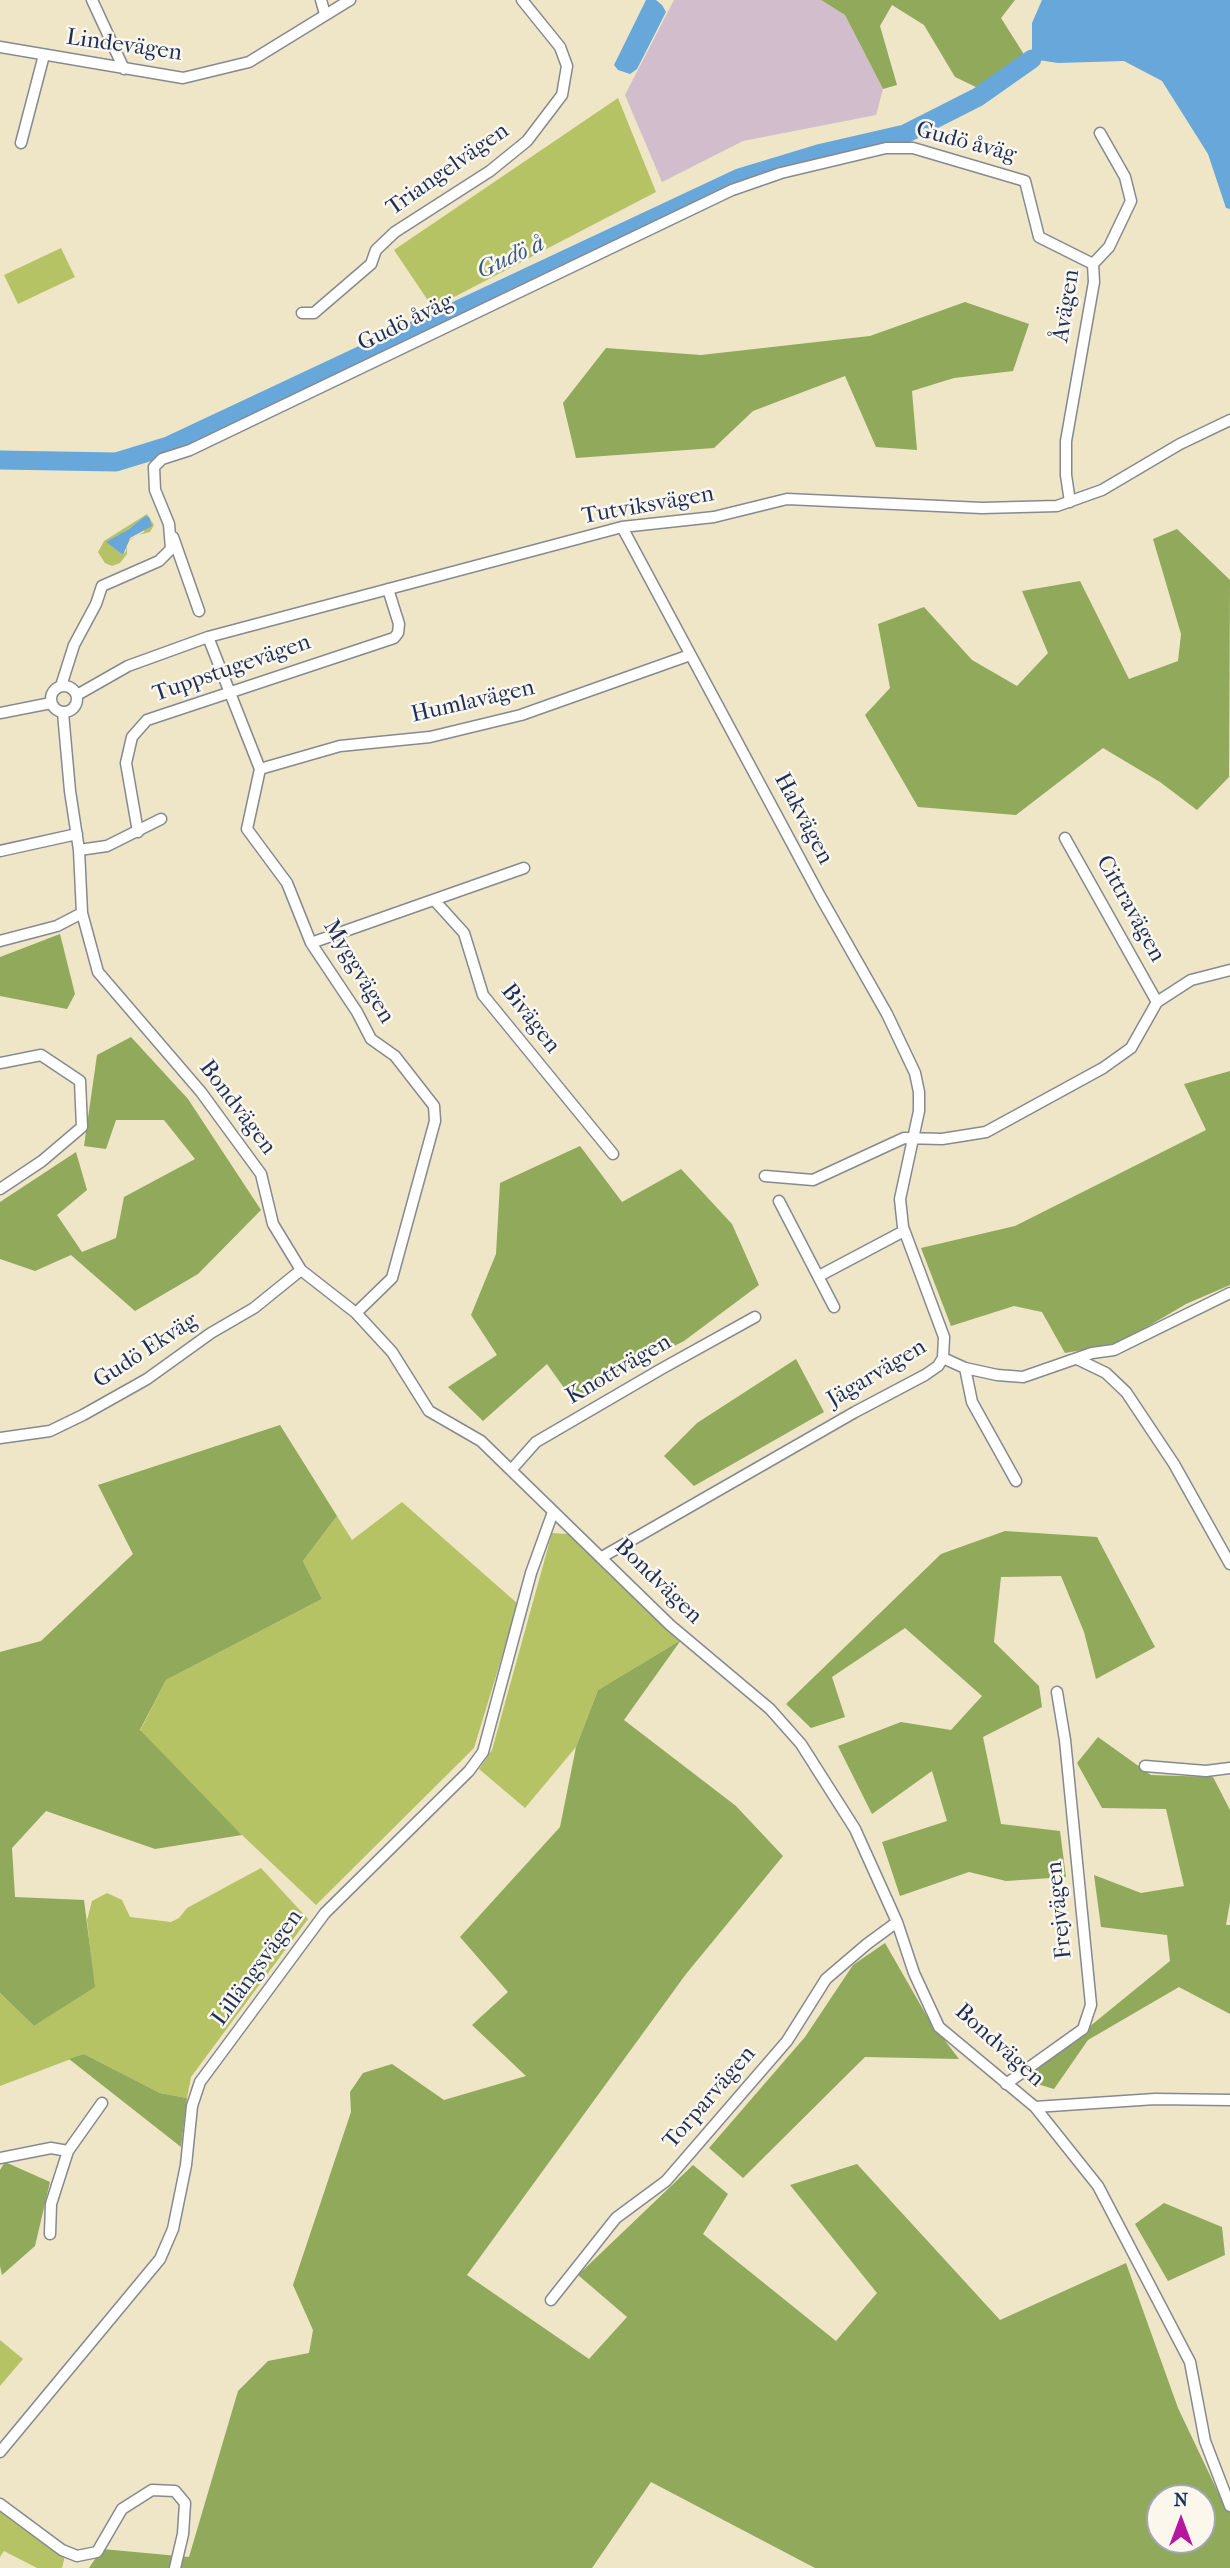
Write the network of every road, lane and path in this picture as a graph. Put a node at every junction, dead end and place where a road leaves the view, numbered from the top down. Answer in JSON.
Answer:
{"nodes":[{"id":1,"x":92,"y":0,"type":"edge"},
{"id":2,"x":321,"y":0,"type":"edge"},
{"id":3,"x":350,"y":0,"type":"edge"},
{"id":4,"x":522,"y":0,"type":"edge"},
{"id":5,"x":325,"y":14,"type":"junction"},
{"id":6,"x":0,"y":47,"type":"edge"},
{"id":7,"x":44,"y":55,"type":"junction"},
{"id":8,"x":124,"y":69,"type":"junction"},
{"id":9,"x":1100,"y":133,"type":"dead end"},
{"id":10,"x":21,"y":143,"type":"dead end"},
{"id":11,"x":1093,"y":264,"type":"junction"},
{"id":12,"x":302,"y":313,"type":"dead end"},
{"id":13,"x":1230,"y":420,"type":"edge"},
{"id":14,"x":1070,"y":502,"type":"junction"},
{"id":15,"x":169,"y":524,"type":"junction"},
{"id":16,"x":622,"y":527,"type":"junction"},
{"id":17,"x":388,"y":589,"type":"junction"},
{"id":18,"x":199,"y":611,"type":"dead end"},
{"id":19,"x":208,"y":637,"type":"junction"},
{"id":20,"x":690,"y":655,"type":"junction"},
{"id":21,"x":61,"y":686,"type":"junction"},
{"id":22,"x":229,"y":691,"type":"junction"},
{"id":23,"x":77,"y":695,"type":"junction"},
{"id":24,"x":51,"y":704,"type":"junction"},
{"id":25,"x":0,"y":713,"type":"edge"},
{"id":26,"x":63,"y":713,"type":"junction"},
{"id":27,"x":260,"y":769,"type":"junction"},
{"id":28,"x":161,"y":819,"type":"dead end"},
{"id":29,"x":138,"y":832,"type":"junction"},
{"id":30,"x":77,"y":834,"type":"junction"},
{"id":31,"x":1065,"y":838,"type":"dead end"},
{"id":32,"x":79,"y":850,"type":"junction"},
{"id":33,"x":0,"y":851,"type":"edge"},
{"id":34,"x":524,"y":868,"type":"dead end"},
{"id":35,"x":435,"y":901,"type":"junction"},
{"id":36,"x":82,"y":913,"type":"junction"},
{"id":37,"x":0,"y":941,"type":"edge"},
{"id":38,"x":311,"y":943,"type":"junction"},
{"id":39,"x":1230,"y":970,"type":"edge"},
{"id":40,"x":1157,"y":1002,"type":"junction"},
{"id":41,"x":0,"y":1063,"type":"edge"},
{"id":42,"x":914,"y":1137,"type":"junction"},
{"id":43,"x":613,"y":1154,"type":"dead end"},
{"id":44,"x":765,"y":1176,"type":"dead end"},
{"id":45,"x":0,"y":1189,"type":"edge"},
{"id":46,"x":779,"y":1201,"type":"dead end"},
{"id":47,"x":904,"y":1231,"type":"junction"},
{"id":48,"x":301,"y":1270,"type":"junction"},
{"id":49,"x":819,"y":1276,"type":"junction"},
{"id":50,"x":1230,"y":1293,"type":"edge"},
{"id":51,"x":834,"y":1307,"type":"dead end"},
{"id":52,"x":356,"y":1313,"type":"junction"},
{"id":53,"x":755,"y":1317,"type":"dead end"},
{"id":54,"x":943,"y":1358,"type":"junction"},
{"id":55,"x":1077,"y":1359,"type":"junction"},
{"id":56,"x":965,"y":1368,"type":"junction"},
{"id":57,"x":0,"y":1438,"type":"edge"},
{"id":58,"x":512,"y":1469,"type":"junction"},
{"id":59,"x":1016,"y":1480,"type":"dead end"},
{"id":60,"x":553,"y":1512,"type":"junction"},
{"id":61,"x":603,"y":1557,"type":"junction"},
{"id":62,"x":1230,"y":1564,"type":"edge"},
{"id":63,"x":1057,"y":1692,"type":"dead end"},
{"id":64,"x":1145,"y":1766,"type":"dead end"},
{"id":65,"x":1230,"y":1768,"type":"edge"},
{"id":66,"x":897,"y":1922,"type":"junction"},
{"id":67,"x":1006,"y":2084,"type":"junction"},
{"id":68,"x":1230,"y":2100,"type":"edge"},
{"id":69,"x":102,"y":2103,"type":"dead end"},
{"id":70,"x":1035,"y":2107,"type":"junction"},
{"id":71,"x":68,"y":2151,"type":"junction"},
{"id":72,"x":0,"y":2158,"type":"edge"},
{"id":73,"x":50,"y":2234,"type":"dead end"},
{"id":74,"x":551,"y":2300,"type":"dead end"},
{"id":75,"x":0,"y":2452,"type":"edge"},
{"id":76,"x":0,"y":2504,"type":"edge"},
{"id":77,"x":1230,"y":2506,"type":"edge"},
{"id":78,"x":175,"y":2568,"type":"edge"}],
"edges":[{"from":1,"to":8,"type":"street"},
{"from":2,"to":5,"type":"street"},
{"from":3,"to":5,"type":"street","name":"Lindevägen"},
{"from":4,"to":12,"type":"street","name":"Triangelvägen"},
{"from":5,"to":8,"type":"street","name":"Lindevägen"},
{"from":6,"to":7,"type":"street","name":"Lindevägen"},
{"from":7,"to":8,"type":"street","name":"Lindevägen"},
{"from":7,"to":10,"type":"street"},
{"from":9,"to":11,"type":"street","name":"Åvägen"},
{"from":11,"to":14,"type":"street","name":"Åvägen"},
{"from":11,"to":15,"type":"street","name":"Gudö åväg"},
{"from":13,"to":14,"type":"street","name":"Tutviksvägen"},
{"from":14,"to":16,"type":"street","name":"Tutviksvägen"},
{"from":15,"to":18,"type":"street"},
{"from":15,"to":21,"type":"street"},
{"from":16,"to":17,"type":"street","name":"Tutviksvägen"},
{"from":16,"to":20,"type":"street","name":"Hakvägen"},
{"from":17,"to":19,"type":"street","name":"Tutviksvägen"},
{"from":17,"to":22,"type":"street","name":"Tuppstugevägen"},
{"from":19,"to":22,"type":"street"},
{"from":19,"to":23,"type":"street","name":"Tutviksvägen"},
{"from":20,"to":27,"type":"street","name":"Humlavägen"},
{"from":20,"to":42,"type":"street","name":"Hakvägen"},
{"from":21,"to":23,"type":"street"},
{"from":21,"to":24,"type":"street"},
{"from":22,"to":27,"type":"street"},
{"from":22,"to":29,"type":"street","name":"Tuppstugevägen"},
{"from":23,"to":26,"type":"street"},
{"from":24,"to":25,"type":"street"},
{"from":24,"to":26,"type":"street"},
{"from":26,"to":30,"type":"street","name":"Bondvägen"},
{"from":27,"to":38,"type":"street","name":"Myggvägen"},
{"from":28,"to":29,"type":"street"},
{"from":29,"to":32,"type":"street"},
{"from":30,"to":32,"type":"street","name":"Bondvägen"},
{"from":30,"to":33,"type":"street"},
{"from":31,"to":40,"type":"street","name":"Cittravägen"},
{"from":32,"to":36,"type":"street","name":"Bondvägen"},
{"from":34,"to":35,"type":"street"},
{"from":35,"to":38,"type":"street"},
{"from":35,"to":43,"type":"street","name":"Bivägen"},
{"from":36,"to":37,"type":"street"},
{"from":36,"to":48,"type":"street","name":"Bondvägen"},
{"from":38,"to":52,"type":"street","name":"Myggvägen"},
{"from":39,"to":40,"type":"street"},
{"from":40,"to":42,"type":"street"},
{"from":41,"to":45,"type":"street"},
{"from":42,"to":44,"type":"street"},
{"from":42,"to":47,"type":"street","name":"Hakvägen"},
{"from":46,"to":49,"type":"street"},
{"from":47,"to":49,"type":"street"},
{"from":47,"to":54,"type":"street","name":"Hakvägen"},
{"from":48,"to":52,"type":"street","name":"Bondvägen"},
{"from":48,"to":57,"type":"street","name":"Gudö Ekväg"},
{"from":49,"to":51,"type":"street"},
{"from":50,"to":55,"type":"street","name":"Jägarvägen"},
{"from":52,"to":58,"type":"street","name":"Bondvägen"},
{"from":53,"to":58,"type":"street","name":"Knottvägen"},
{"from":54,"to":56,"type":"street","name":"Jägarvägen"},
{"from":54,"to":61,"type":"street","name":"Jägarvägen"},
{"from":55,"to":56,"type":"street","name":"Jägarvägen"},
{"from":55,"to":62,"type":"street"},
{"from":56,"to":59,"type":"street"},
{"from":58,"to":60,"type":"street","name":"Bondvägen"},
{"from":60,"to":61,"type":"street","name":"Bondvägen"},
{"from":60,"to":75,"type":"street","name":"Lillängsvägen"},
{"from":61,"to":66,"type":"street","name":"Bondvägen"},
{"from":63,"to":67,"type":"street","name":"Frejvägen"},
{"from":64,"to":65,"type":"street"},
{"from":66,"to":67,"type":"street","name":"Bondvägen"},
{"from":66,"to":74,"type":"street","name":"Torparvägen"},
{"from":67,"to":70,"type":"street","name":"Bondvägen"},
{"from":68,"to":70,"type":"street"},
{"from":69,"to":71,"type":"street"},
{"from":70,"to":77,"type":"street","name":"Bondvägen"},
{"from":71,"to":72,"type":"street"},
{"from":71,"to":73,"type":"street"},
{"from":76,"to":78,"type":"street"}]}
